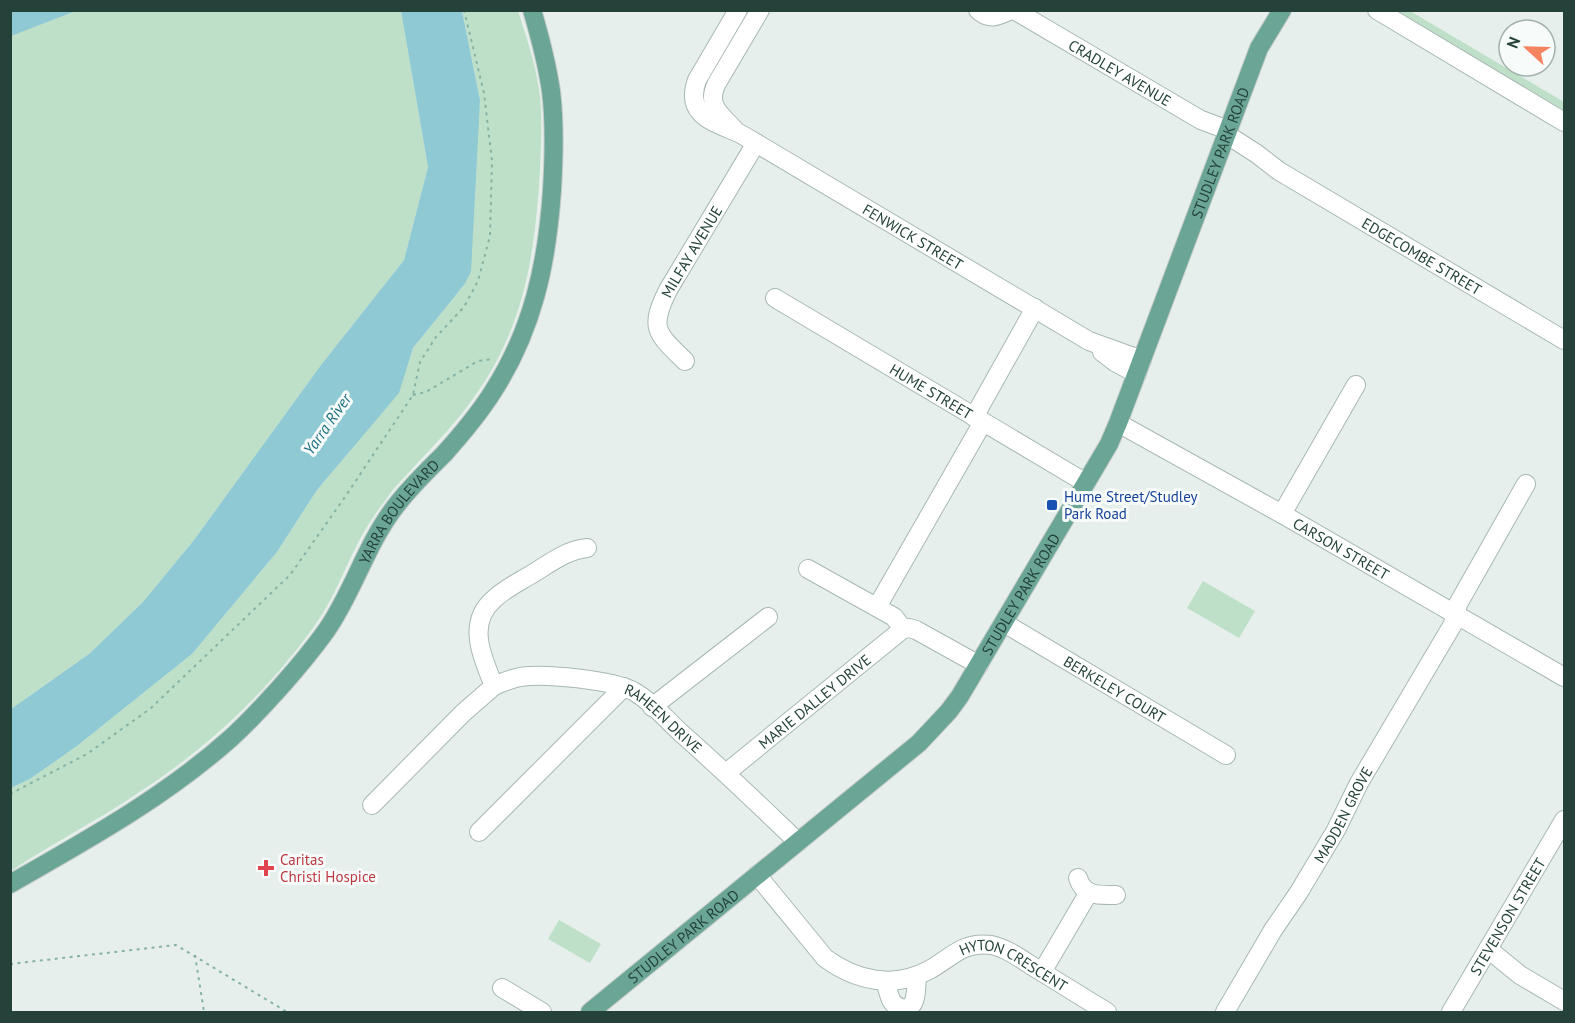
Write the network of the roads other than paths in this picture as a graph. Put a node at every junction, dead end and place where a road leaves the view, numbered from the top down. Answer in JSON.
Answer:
{"nodes":[{"id":1,"x":532,"y":10,"type":"edge"},
{"id":2,"x":738,"y":10,"type":"edge"},
{"id":3,"x":760,"y":10,"type":"edge"},
{"id":4,"x":978,"y":10,"type":"edge"},
{"id":5,"x":1012,"y":10,"type":"edge"},
{"id":6,"x":1282,"y":10,"type":"edge"},
{"id":7,"x":1377,"y":10,"type":"edge"},
{"id":8,"x":1564,"y":122,"type":"edge"},
{"id":9,"x":737,"y":132,"type":"junction"},
{"id":10,"x":1225,"y":138,"type":"junction"},
{"id":11,"x":756,"y":143,"type":"junction"},
{"id":12,"x":775,"y":298,"type":"dead end"},
{"id":13,"x":1035,"y":308,"type":"junction"},
{"id":14,"x":1564,"y":340,"type":"edge"},
{"id":15,"x":685,"y":361,"type":"dead end"},
{"id":16,"x":1139,"y":367,"type":"junction"},
{"id":17,"x":1356,"y":385,"type":"dead end"},
{"id":18,"x":978,"y":419,"type":"junction"},
{"id":19,"x":1118,"y":423,"type":"junction"},
{"id":20,"x":1086,"y":483,"type":"junction"},
{"id":21,"x":1526,"y":484,"type":"dead end"},
{"id":22,"x":1282,"y":514,"type":"junction"},
{"id":23,"x":586,"y":548,"type":"dead end"},
{"id":24,"x":808,"y":569,"type":"dead end"},
{"id":25,"x":877,"y":607,"type":"junction"},
{"id":26,"x":1455,"y":614,"type":"junction"},
{"id":27,"x":768,"y":617,"type":"dead end"},
{"id":28,"x":1004,"y":622,"type":"junction"},
{"id":29,"x":903,"y":629,"type":"junction"},
{"id":30,"x":979,"y":665,"type":"junction"},
{"id":31,"x":1564,"y":677,"type":"edge"},
{"id":32,"x":494,"y":686,"type":"junction"},
{"id":33,"x":624,"y":687,"type":"junction"},
{"id":34,"x":652,"y":707,"type":"junction"},
{"id":35,"x":1227,"y":755,"type":"dead end"},
{"id":36,"x":726,"y":773,"type":"junction"},
{"id":37,"x":372,"y":805,"type":"dead end"},
{"id":38,"x":1564,"y":820,"type":"edge"},
{"id":39,"x":478,"y":832,"type":"dead end"},
{"id":40,"x":798,"y":842,"type":"junction"},
{"id":41,"x":757,"y":875,"type":"junction"},
{"id":42,"x":10,"y":884,"type":"edge"},
{"id":43,"x":1116,"y":895,"type":"dead end"},
{"id":44,"x":1488,"y":950,"type":"junction"},
{"id":45,"x":1042,"y":972,"type":"junction"},
{"id":46,"x":917,"y":976,"type":"junction"},
{"id":47,"x":885,"y":981,"type":"junction"},
{"id":48,"x":502,"y":988,"type":"dead end"},
{"id":49,"x":1564,"y":1001,"type":"edge"},
{"id":50,"x":542,"y":1012,"type":"edge"},
{"id":51,"x":590,"y":1012,"type":"edge"},
{"id":52,"x":1107,"y":1012,"type":"edge"},
{"id":53,"x":1225,"y":1012,"type":"edge"},
{"id":54,"x":1451,"y":1012,"type":"edge"}],
"edges":[{"from":1,"to":42,"type":"main road","name":"YARRA BOULEVARD"},
{"from":2,"to":9,"type":"street"},
{"from":3,"to":9,"type":"street"},
{"from":4,"to":5,"type":"street","name":"CRADLEY AVENUE"},
{"from":5,"to":10,"type":"street","name":"CRADLEY AVENUE"},
{"from":6,"to":10,"type":"main road","name":"STUDLEY PARK ROAD"},
{"from":7,"to":8,"type":"street"},
{"from":9,"to":11,"type":"street","name":"FENWICK STREET"},
{"from":10,"to":14,"type":"street","name":"EDGECOMBE STREET"},
{"from":10,"to":16,"type":"main road","name":"STUDLEY PARK ROAD"},
{"from":11,"to":13,"type":"street","name":"FENWICK STREET"},
{"from":11,"to":15,"type":"street","name":"MILFAY AVENUE"},
{"from":12,"to":18,"type":"street","name":"HUME STREET"},
{"from":13,"to":16,"type":"street","name":"FENWICK STREET"},
{"from":13,"to":18,"type":"street"},
{"from":16,"to":19,"type":"main road","name":"STUDLEY PARK ROAD"},
{"from":17,"to":22,"type":"street"},
{"from":18,"to":20,"type":"street","name":"HUME STREET"},
{"from":18,"to":25,"type":"street"},
{"from":19,"to":20,"type":"main road","name":"STUDLEY PARK ROAD"},
{"from":19,"to":22,"type":"street","name":"CARSON STREET"},
{"from":20,"to":28,"type":"main road","name":"STUDLEY PARK ROAD"},
{"from":21,"to":26,"type":"street","name":"MADDEN GROVE"},
{"from":22,"to":26,"type":"street","name":"CARSON STREET"},
{"from":23,"to":32,"type":"street"},
{"from":24,"to":25,"type":"street"},
{"from":25,"to":29,"type":"street"},
{"from":26,"to":31,"type":"street","name":"CARSON STREET"},
{"from":26,"to":53,"type":"street","name":"MADDEN GROVE"},
{"from":27,"to":34,"type":"street"},
{"from":28,"to":30,"type":"main road","name":"STUDLEY PARK ROAD"},
{"from":28,"to":35,"type":"street","name":"BERKELEY COURT"},
{"from":29,"to":30,"type":"street"},
{"from":29,"to":36,"type":"street","name":"MARIE DALLEY DRIVE"},
{"from":30,"to":40,"type":"main road","name":"STUDLEY PARK ROAD"},
{"from":32,"to":33,"type":"street","name":"RAHEEN DRIVE"},
{"from":32,"to":37,"type":"street","name":"RAHEEN DRIVE"},
{"from":33,"to":34,"type":"street","name":"RAHEEN DRIVE"},
{"from":33,"to":39,"type":"street"},
{"from":34,"to":36,"type":"street","name":"RAHEEN DRIVE"},
{"from":36,"to":40,"type":"street","name":"RAHEEN DRIVE"},
{"from":38,"to":44,"type":"street","name":"STEVENSON STREET"},
{"from":40,"to":41,"type":"main road","name":"STUDLEY PARK ROAD"},
{"from":41,"to":47,"type":"street","name":"HYTON CRESCENT"},
{"from":41,"to":51,"type":"main road","name":"STUDLEY PARK ROAD"},
{"from":43,"to":45,"type":"street"},
{"from":44,"to":49,"type":"street"},
{"from":44,"to":54,"type":"street","name":"STEVENSON STREET"},
{"from":45,"to":46,"type":"street","name":"HYTON CRESCENT"},
{"from":45,"to":52,"type":"street","name":"HYTON CRESCENT"},
{"from":46,"to":47,"type":"street","name":"HYTON CRESCENT"},
{"from":46,"to":47,"type":"street"},
{"from":48,"to":50,"type":"street"}]}
